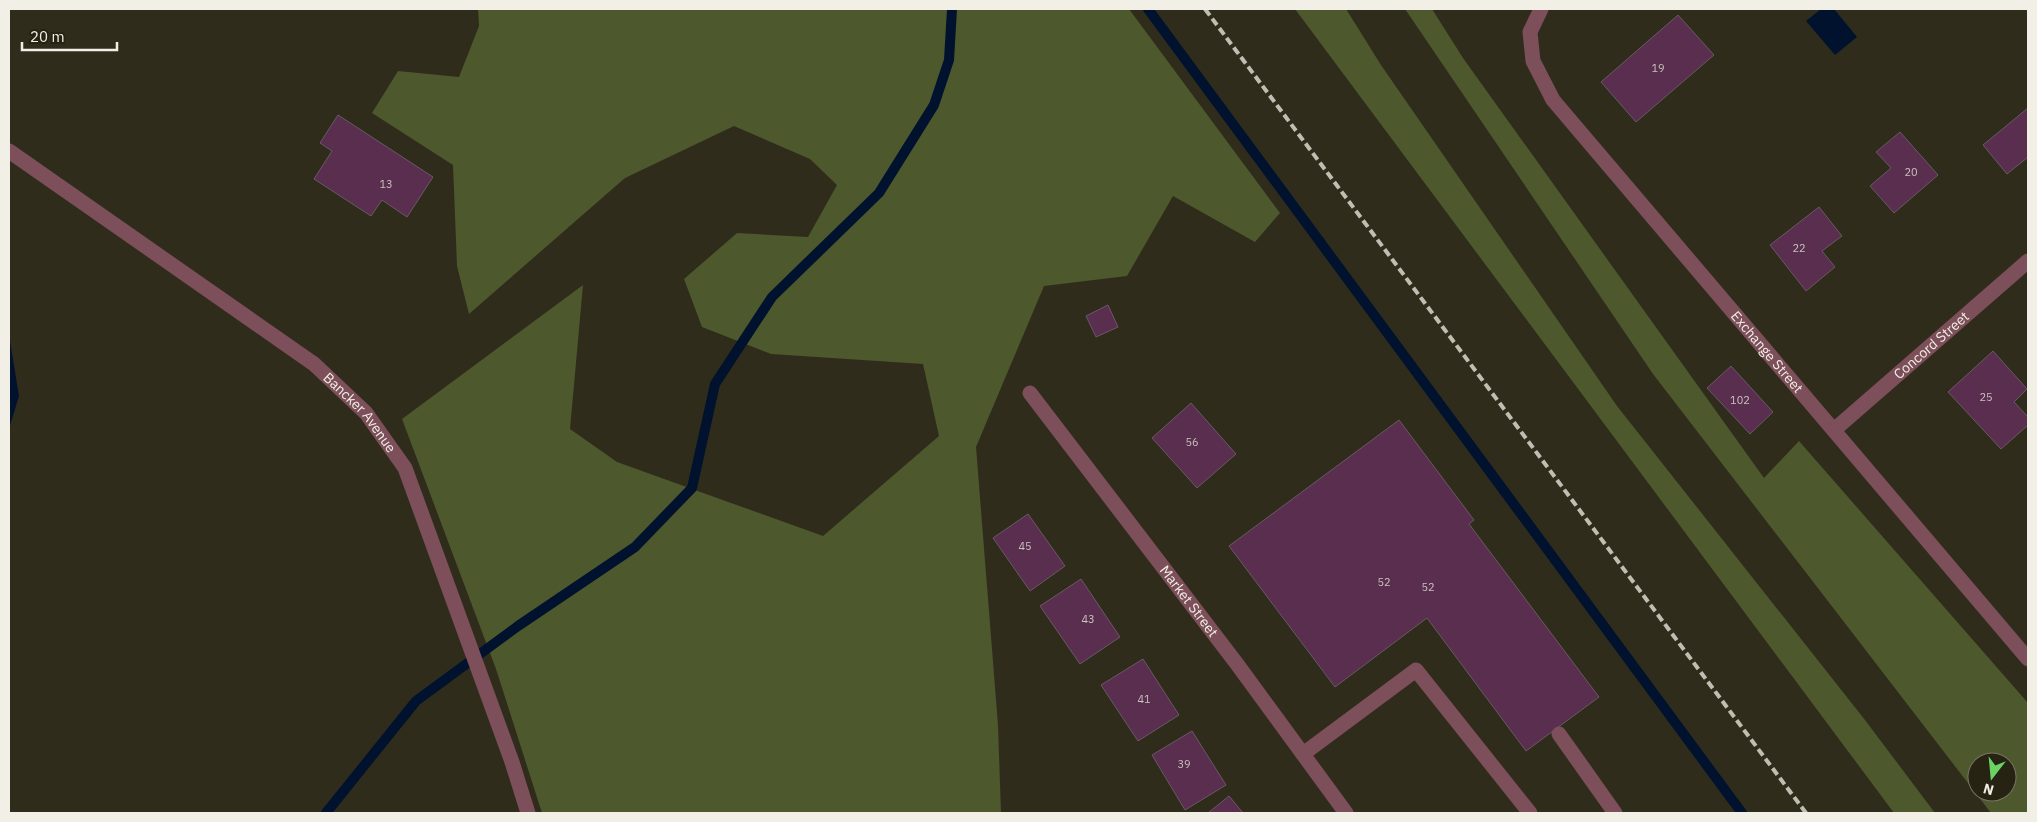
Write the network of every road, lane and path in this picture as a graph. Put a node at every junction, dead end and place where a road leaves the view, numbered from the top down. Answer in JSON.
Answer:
{"nodes":[{"id":1,"x":1541,"y":9,"type":"edge"},
{"id":2,"x":9,"y":150,"type":"edge"},
{"id":3,"x":2028,"y":261,"type":"edge"},
{"id":4,"x":1030,"y":393,"type":"dead end"},
{"id":5,"x":1834,"y":430,"type":"junction"},
{"id":6,"x":2028,"y":659,"type":"edge"},
{"id":7,"x":1559,"y":734,"type":"dead end"},
{"id":8,"x":1303,"y":754,"type":"junction"},
{"id":9,"x":528,"y":813,"type":"edge"},
{"id":10,"x":1346,"y":813,"type":"edge"},
{"id":11,"x":1530,"y":813,"type":"edge"},
{"id":12,"x":1615,"y":813,"type":"edge"}],
"edges":[{"from":1,"to":5,"type":"street","name":"Exchange Street"},
{"from":2,"to":9,"type":"street","name":"Bancker Avenue"},
{"from":3,"to":5,"type":"street","name":"Concord Street"},
{"from":4,"to":8,"type":"street","name":"Market Street"},
{"from":5,"to":6,"type":"street","name":"Exchange Street"},
{"from":7,"to":12,"type":"street"},
{"from":8,"to":10,"type":"street","name":"Market Street"},
{"from":8,"to":11,"type":"street"}]}
